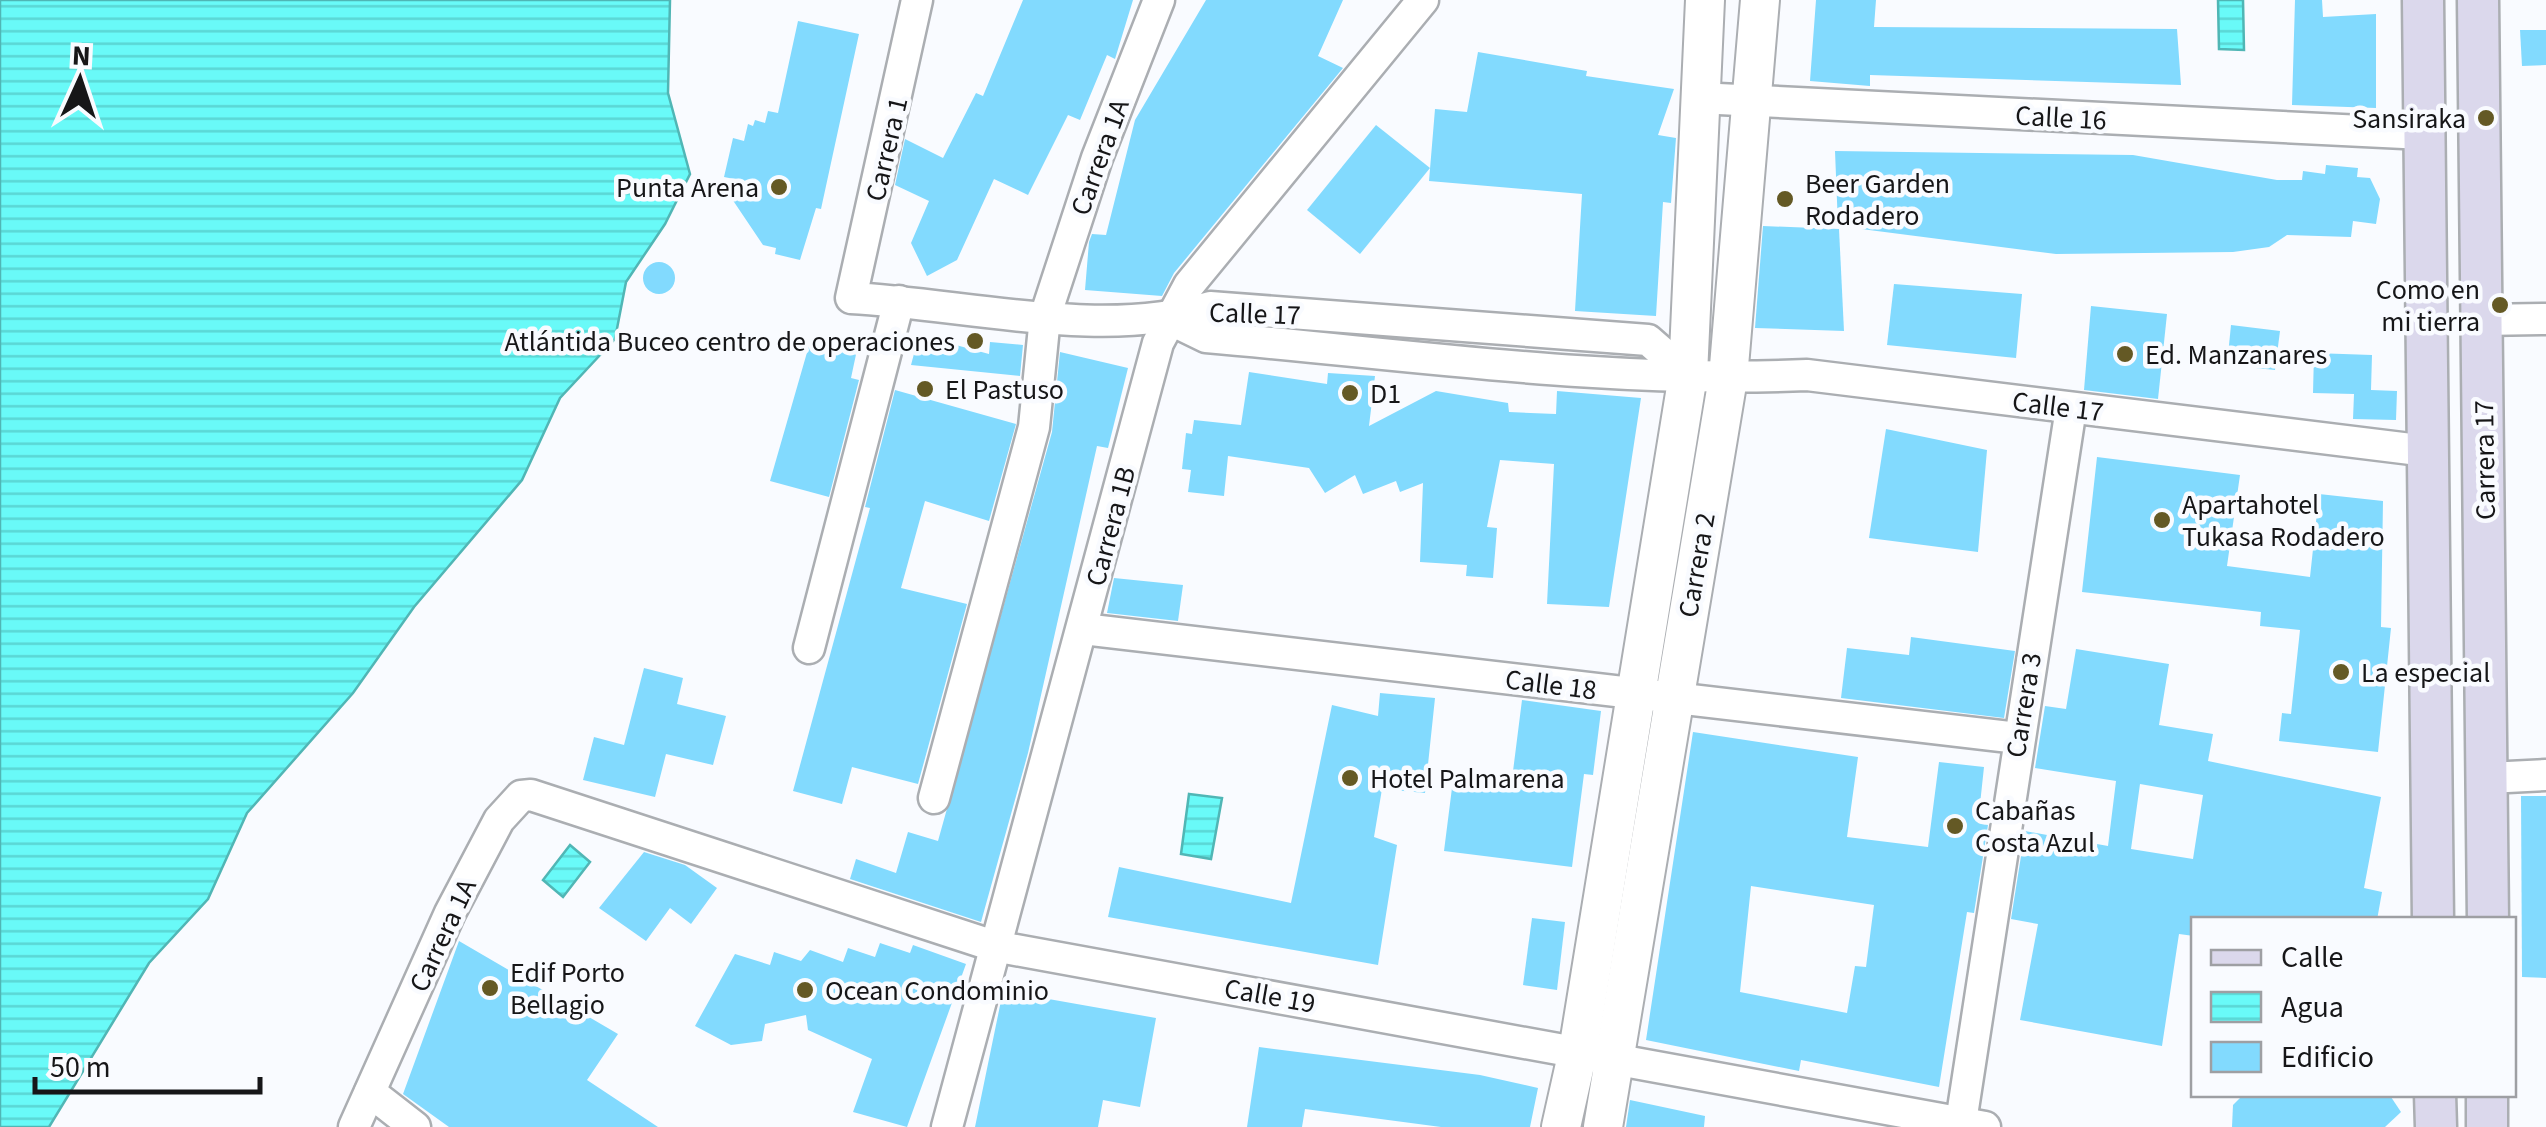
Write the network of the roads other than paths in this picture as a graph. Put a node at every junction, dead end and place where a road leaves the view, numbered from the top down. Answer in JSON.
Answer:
{"nodes":[{"id":1,"x":917,"y":0,"type":"edge"},
{"id":2,"x":1159,"y":0,"type":"edge"},
{"id":3,"x":1423,"y":0,"type":"edge"},
{"id":4,"x":1706,"y":0,"type":"edge"},
{"id":5,"x":1760,"y":0,"type":"edge"},
{"id":6,"x":2422,"y":0,"type":"edge"},
{"id":7,"x":2478,"y":0,"type":"edge"},
{"id":8,"x":1698,"y":98,"type":"junction"},
{"id":9,"x":1751,"y":101,"type":"junction"},
{"id":10,"x":2424,"y":134,"type":"junction"},
{"id":11,"x":852,"y":298,"type":"joint"},
{"id":12,"x":898,"y":300,"type":"junction"},
{"id":13,"x":1045,"y":317,"type":"junction"},
{"id":14,"x":1170,"y":319,"type":"junction"},
{"id":15,"x":2546,"y":319,"type":"edge"},
{"id":16,"x":2480,"y":320,"type":"junction"},
{"id":17,"x":1468,"y":326,"type":"junction"},
{"id":18,"x":1466,"y":359,"type":"junction"},
{"id":19,"x":1688,"y":375,"type":"junction"},
{"id":20,"x":1728,"y":378,"type":"junction"},
{"id":21,"x":2071,"y":408,"type":"junction"},
{"id":22,"x":2427,"y":451,"type":"junction"},
{"id":23,"x":1084,"y":629,"type":"junction"},
{"id":24,"x":808,"y":648,"type":"dead end"},
{"id":25,"x":1655,"y":696,"type":"junction"},
{"id":26,"x":2018,"y":738,"type":"junction"},
{"id":27,"x":2546,"y":775,"type":"edge"},
{"id":28,"x":2488,"y":778,"type":"junction"},
{"id":29,"x":934,"y":798,"type":"dead end"},
{"id":30,"x":568,"y":807,"type":"joint"},
{"id":31,"x":2433,"y":917,"type":"edge"},
{"id":32,"x":2488,"y":917,"type":"edge"},
{"id":33,"x":994,"y":946,"type":"junction"},
{"id":34,"x":1578,"y":1051,"type":"junction"},
{"id":35,"x":1616,"y":1059,"type":"junction"},
{"id":36,"x":370,"y":1092,"type":"junction"},
{"id":37,"x":2436,"y":1097,"type":"edge"},
{"id":38,"x":2488,"y":1097,"type":"edge"},
{"id":39,"x":1973,"y":1124,"type":"edge"},
{"id":40,"x":354,"y":1127,"type":"edge"},
{"id":41,"x":415,"y":1127,"type":"edge"},
{"id":42,"x":946,"y":1127,"type":"edge"},
{"id":43,"x":1561,"y":1127,"type":"edge"},
{"id":44,"x":1604,"y":1127,"type":"edge"},
{"id":45,"x":2436,"y":1127,"type":"edge"},
{"id":46,"x":2488,"y":1127,"type":"edge"}],
"edges":[{"from":1,"to":11,"type":"street","name":"Carrera 1"},
{"from":2,"to":13,"type":"street","name":"Carrera 1A"},
{"from":3,"to":14,"type":"street","name":"Carrera 1B"},
{"from":4,"to":8,"type":"street","name":"Carrera 2"},
{"from":5,"to":9,"type":"street","name":"Carrera 2"},
{"from":6,"to":10,"type":"main road","name":"Carrera 17"},
{"from":7,"to":16,"type":"main road","name":"Carrera 17"},
{"from":8,"to":9,"type":"street","name":"Calle 16"},
{"from":8,"to":19,"type":"street","name":"Carrera 2"},
{"from":9,"to":10,"type":"street","name":"Calle 16"},
{"from":9,"to":20,"type":"street","name":"Carrera 2"},
{"from":10,"to":22,"type":"main road","name":"Carrera 17"},
{"from":11,"to":12,"type":"street","name":"Calle 17"},
{"from":12,"to":13,"type":"street","name":"Calle 17"},
{"from":12,"to":24,"type":"street"},
{"from":13,"to":14,"type":"street","name":"Calle 17"},
{"from":13,"to":29,"type":"street","name":"Carrera 1A"},
{"from":14,"to":17,"type":"street","name":"Calle 17"},
{"from":14,"to":18,"type":"street","name":"Calle 17"},
{"from":14,"to":23,"type":"street","name":"Carrera 1B"},
{"from":15,"to":16,"type":"street"},
{"from":16,"to":28,"type":"main road","name":"Carrera 17"},
{"from":17,"to":18,"type":"street"},
{"from":17,"to":19,"type":"street","name":"Calle 17"},
{"from":18,"to":19,"type":"street","name":"Calle 17"},
{"from":19,"to":20,"type":"street","name":"Calle 17"},
{"from":19,"to":25,"type":"street","name":"Carrera 2"},
{"from":20,"to":21,"type":"street","name":"Calle 17"},
{"from":20,"to":25,"type":"street","name":"Carrera 2"},
{"from":21,"to":22,"type":"street","name":"Calle 17"},
{"from":21,"to":26,"type":"street","name":"Carrera 3"},
{"from":22,"to":31,"type":"main road","name":"Carrera 17"},
{"from":23,"to":25,"type":"street","name":"Calle 18"},
{"from":23,"to":33,"type":"street","name":"Carrera 1B"},
{"from":25,"to":26,"type":"street","name":"Calle 18"},
{"from":25,"to":34,"type":"street","name":"Carrera 2"},
{"from":25,"to":35,"type":"street","name":"Carrera 2"},
{"from":26,"to":39,"type":"street","name":"Carrera 3"},
{"from":27,"to":28,"type":"street"},
{"from":28,"to":32,"type":"main road","name":"Carrera 17"},
{"from":30,"to":33,"type":"street","name":"Calle 19"},
{"from":30,"to":36,"type":"street","name":"Carrera 1A"},
{"from":33,"to":34,"type":"street","name":"Calle 19"},
{"from":33,"to":42,"type":"street","name":"Carrera 1B"},
{"from":34,"to":35,"type":"street","name":"Calle 19"},
{"from":34,"to":43,"type":"street","name":"Carrera 2"},
{"from":35,"to":39,"type":"street","name":"Calle 19"},
{"from":35,"to":44,"type":"street","name":"Carrera 2"},
{"from":36,"to":40,"type":"street","name":"Carrera 1A"},
{"from":36,"to":41,"type":"street"},
{"from":37,"to":45,"type":"main road"},
{"from":38,"to":46,"type":"main road"}]}
